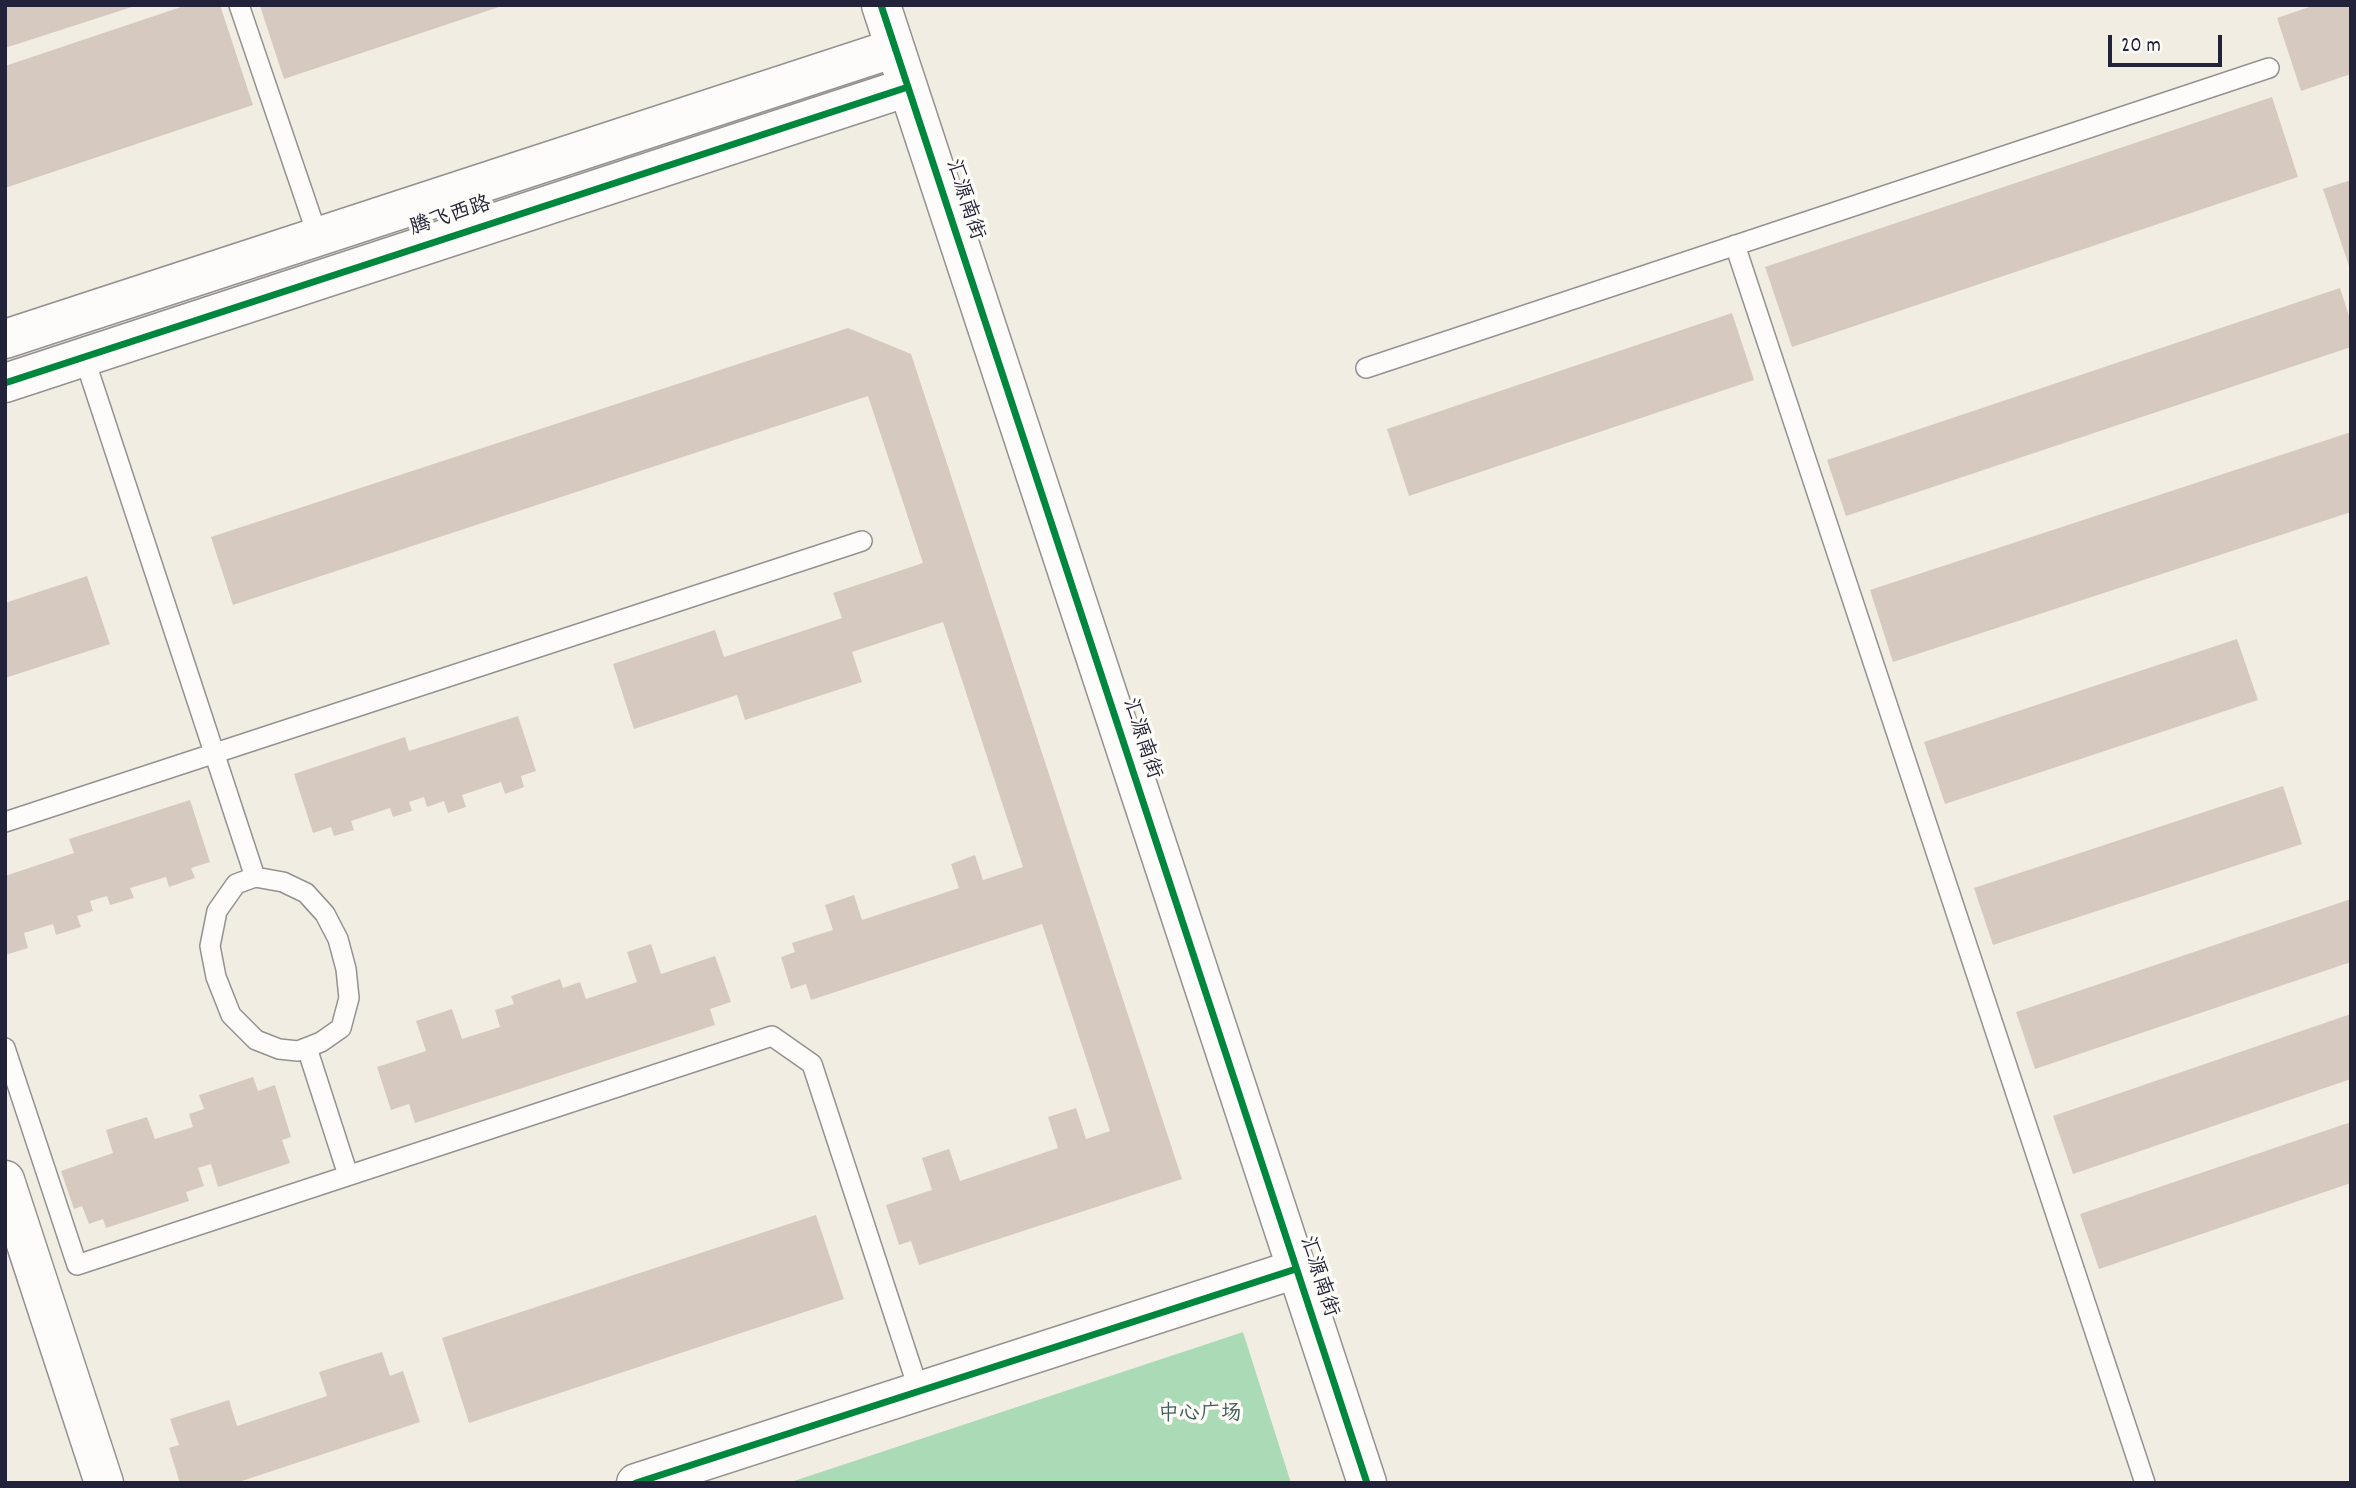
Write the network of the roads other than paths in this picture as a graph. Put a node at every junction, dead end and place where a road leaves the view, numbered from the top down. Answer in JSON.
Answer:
{"nodes":[{"id":1,"x":239,"y":5,"type":"edge"},
{"id":2,"x":881,"y":5,"type":"edge"},
{"id":3,"x":895,"y":48,"type":"junction"},
{"id":4,"x":2269,"y":68,"type":"dead end"},
{"id":5,"x":908,"y":87,"type":"junction"},
{"id":6,"x":318,"y":237,"type":"junction"},
{"id":7,"x":1735,"y":245,"type":"junction"},
{"id":8,"x":5,"y":339,"type":"edge"},
{"id":9,"x":84,"y":357,"type":"junction"},
{"id":10,"x":1366,"y":368,"type":"dead end"},
{"id":11,"x":5,"y":383,"type":"edge"},
{"id":12,"x":862,"y":541,"type":"dead end"},
{"id":13,"x":215,"y":753,"type":"junction"},
{"id":14,"x":5,"y":822,"type":"edge"},
{"id":15,"x":255,"y":877,"type":"junction"},
{"id":16,"x":5,"y":1048,"type":"edge"},
{"id":17,"x":307,"y":1048,"type":"junction"},
{"id":18,"x":348,"y":1175,"type":"junction"},
{"id":19,"x":5,"y":1180,"type":"edge"},
{"id":20,"x":1296,"y":1269,"type":"junction"},
{"id":21,"x":919,"y":1391,"type":"junction"},
{"id":22,"x":104,"y":1483,"type":"edge"},
{"id":23,"x":636,"y":1483,"type":"edge"},
{"id":24,"x":1367,"y":1483,"type":"edge"},
{"id":25,"x":2145,"y":1483,"type":"edge"}],
"edges":[{"from":1,"to":6,"type":"lane"},
{"from":2,"to":3,"type":"street","name":"汇源南街"},
{"from":3,"to":5,"type":"street","name":"汇源南街"},
{"from":3,"to":6,"type":"street","name":"腾飞西路"},
{"from":4,"to":7,"type":"lane"},
{"from":5,"to":9,"type":"street","name":"腾飞西路"},
{"from":5,"to":20,"type":"street","name":"汇源南街"},
{"from":6,"to":8,"type":"street","name":"腾飞西路"},
{"from":7,"to":10,"type":"lane"},
{"from":7,"to":25,"type":"lane"},
{"from":9,"to":11,"type":"street","name":"腾飞西路"},
{"from":9,"to":13,"type":"lane"},
{"from":12,"to":13,"type":"lane"},
{"from":13,"to":14,"type":"lane"},
{"from":13,"to":15,"type":"lane"},
{"from":15,"to":17,"type":"lane"},
{"from":15,"to":17,"type":"lane"},
{"from":16,"to":18,"type":"lane"},
{"from":17,"to":18,"type":"lane"},
{"from":18,"to":21,"type":"lane"},
{"from":19,"to":22,"type":"street"},
{"from":20,"to":21,"type":"street"},
{"from":20,"to":24,"type":"street","name":"汇源南街"},
{"from":21,"to":23,"type":"street"}]}
